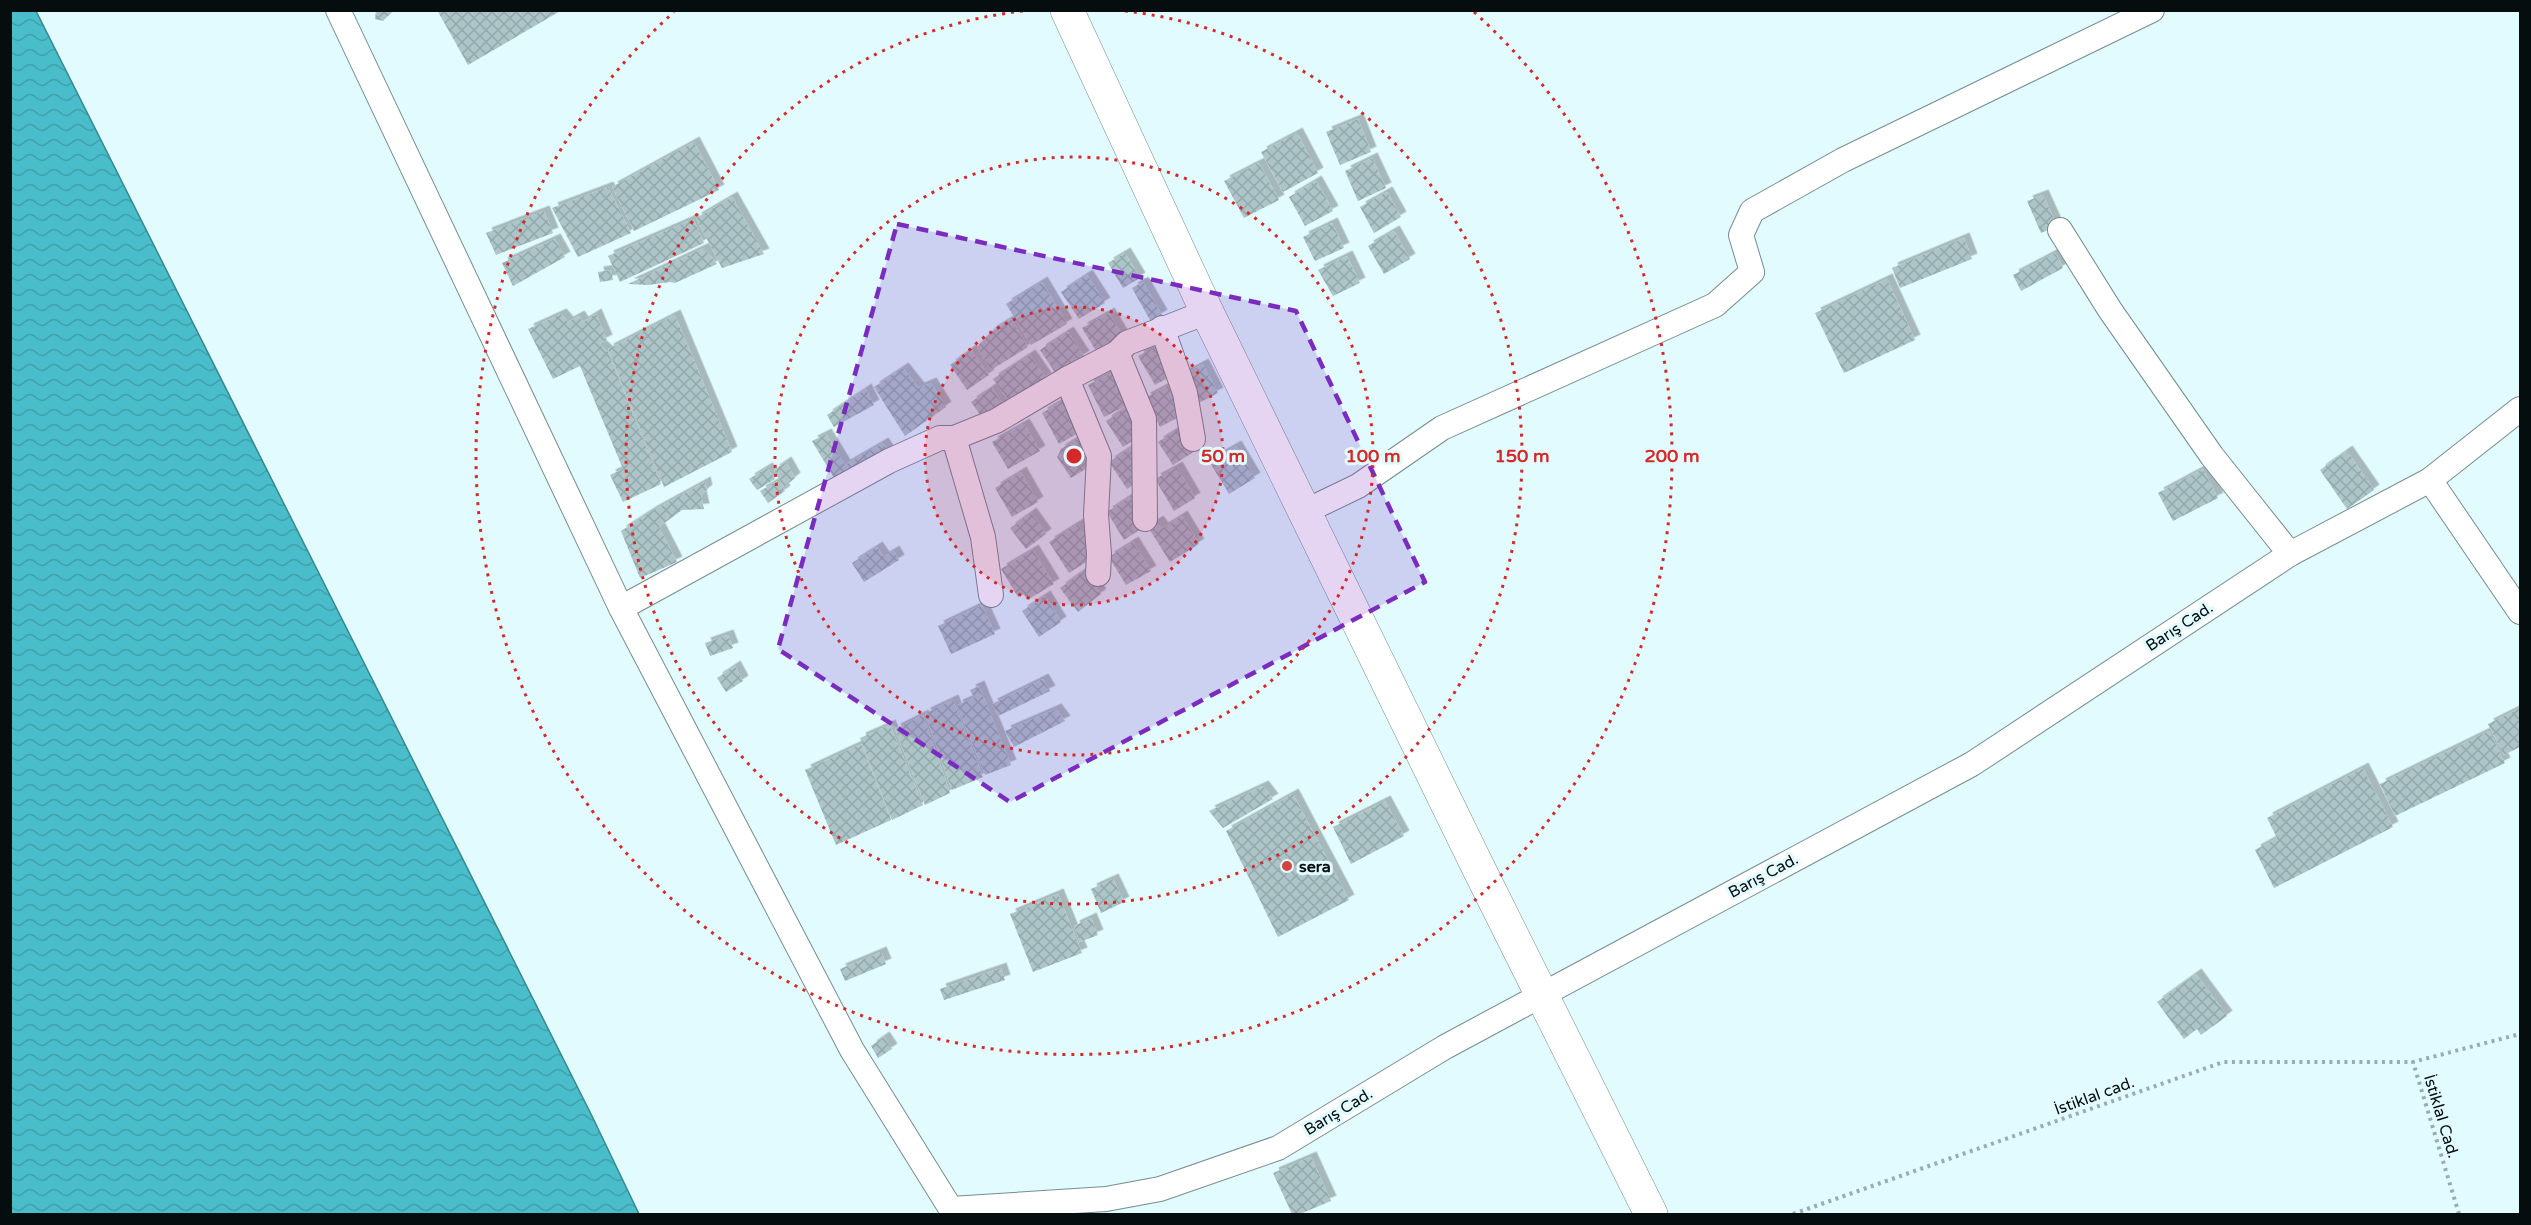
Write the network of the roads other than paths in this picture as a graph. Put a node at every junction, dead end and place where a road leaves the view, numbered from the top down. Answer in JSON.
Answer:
{"nodes":[{"id":1,"x":338,"y":10,"type":"edge"},
{"id":2,"x":1067,"y":10,"type":"edge"},
{"id":3,"x":2152,"y":10,"type":"edge"},
{"id":4,"x":2060,"y":230,"type":"dead end"},
{"id":5,"x":1207,"y":312,"type":"junction"},
{"id":6,"x":1162,"y":328,"type":"junction"},
{"id":7,"x":1117,"y":353,"type":"junction"},
{"id":8,"x":1067,"y":379,"type":"junction"},
{"id":9,"x":2520,"y":409,"type":"edge"},
{"id":10,"x":954,"y":438,"type":"junction"},
{"id":11,"x":1193,"y":439,"type":"dead end"},
{"id":12,"x":2430,"y":480,"type":"junction"},
{"id":13,"x":1304,"y":512,"type":"junction"},
{"id":14,"x":1145,"y":519,"type":"dead end"},
{"id":15,"x":2290,"y":554,"type":"junction"},
{"id":16,"x":1098,"y":574,"type":"dead end"},
{"id":17,"x":991,"y":595,"type":"dead end"},
{"id":18,"x":621,"y":608,"type":"junction"},
{"id":19,"x":2520,"y":612,"type":"edge"},
{"id":20,"x":1541,"y":994,"type":"junction"},
{"id":21,"x":953,"y":1212,"type":"edge"},
{"id":22,"x":1651,"y":1215,"type":"edge"}],
"edges":[{"from":1,"to":18,"type":"street"},
{"from":2,"to":5,"type":"main road"},
{"from":3,"to":13,"type":"street"},
{"from":4,"to":15,"type":"street"},
{"from":5,"to":6,"type":"street"},
{"from":5,"to":13,"type":"main road"},
{"from":6,"to":7,"type":"street"},
{"from":6,"to":11,"type":"street"},
{"from":7,"to":8,"type":"street"},
{"from":7,"to":14,"type":"street"},
{"from":8,"to":10,"type":"street"},
{"from":8,"to":16,"type":"street"},
{"from":9,"to":12,"type":"street","name":"Barış Cad."},
{"from":10,"to":17,"type":"street"},
{"from":10,"to":18,"type":"street"},
{"from":12,"to":15,"type":"street","name":"Barış Cad."},
{"from":12,"to":19,"type":"street"},
{"from":13,"to":20,"type":"main road"},
{"from":15,"to":20,"type":"street","name":"Barış Cad."},
{"from":18,"to":21,"type":"street"},
{"from":20,"to":21,"type":"street","name":"Barış Cad."},
{"from":20,"to":22,"type":"main road"}]}
